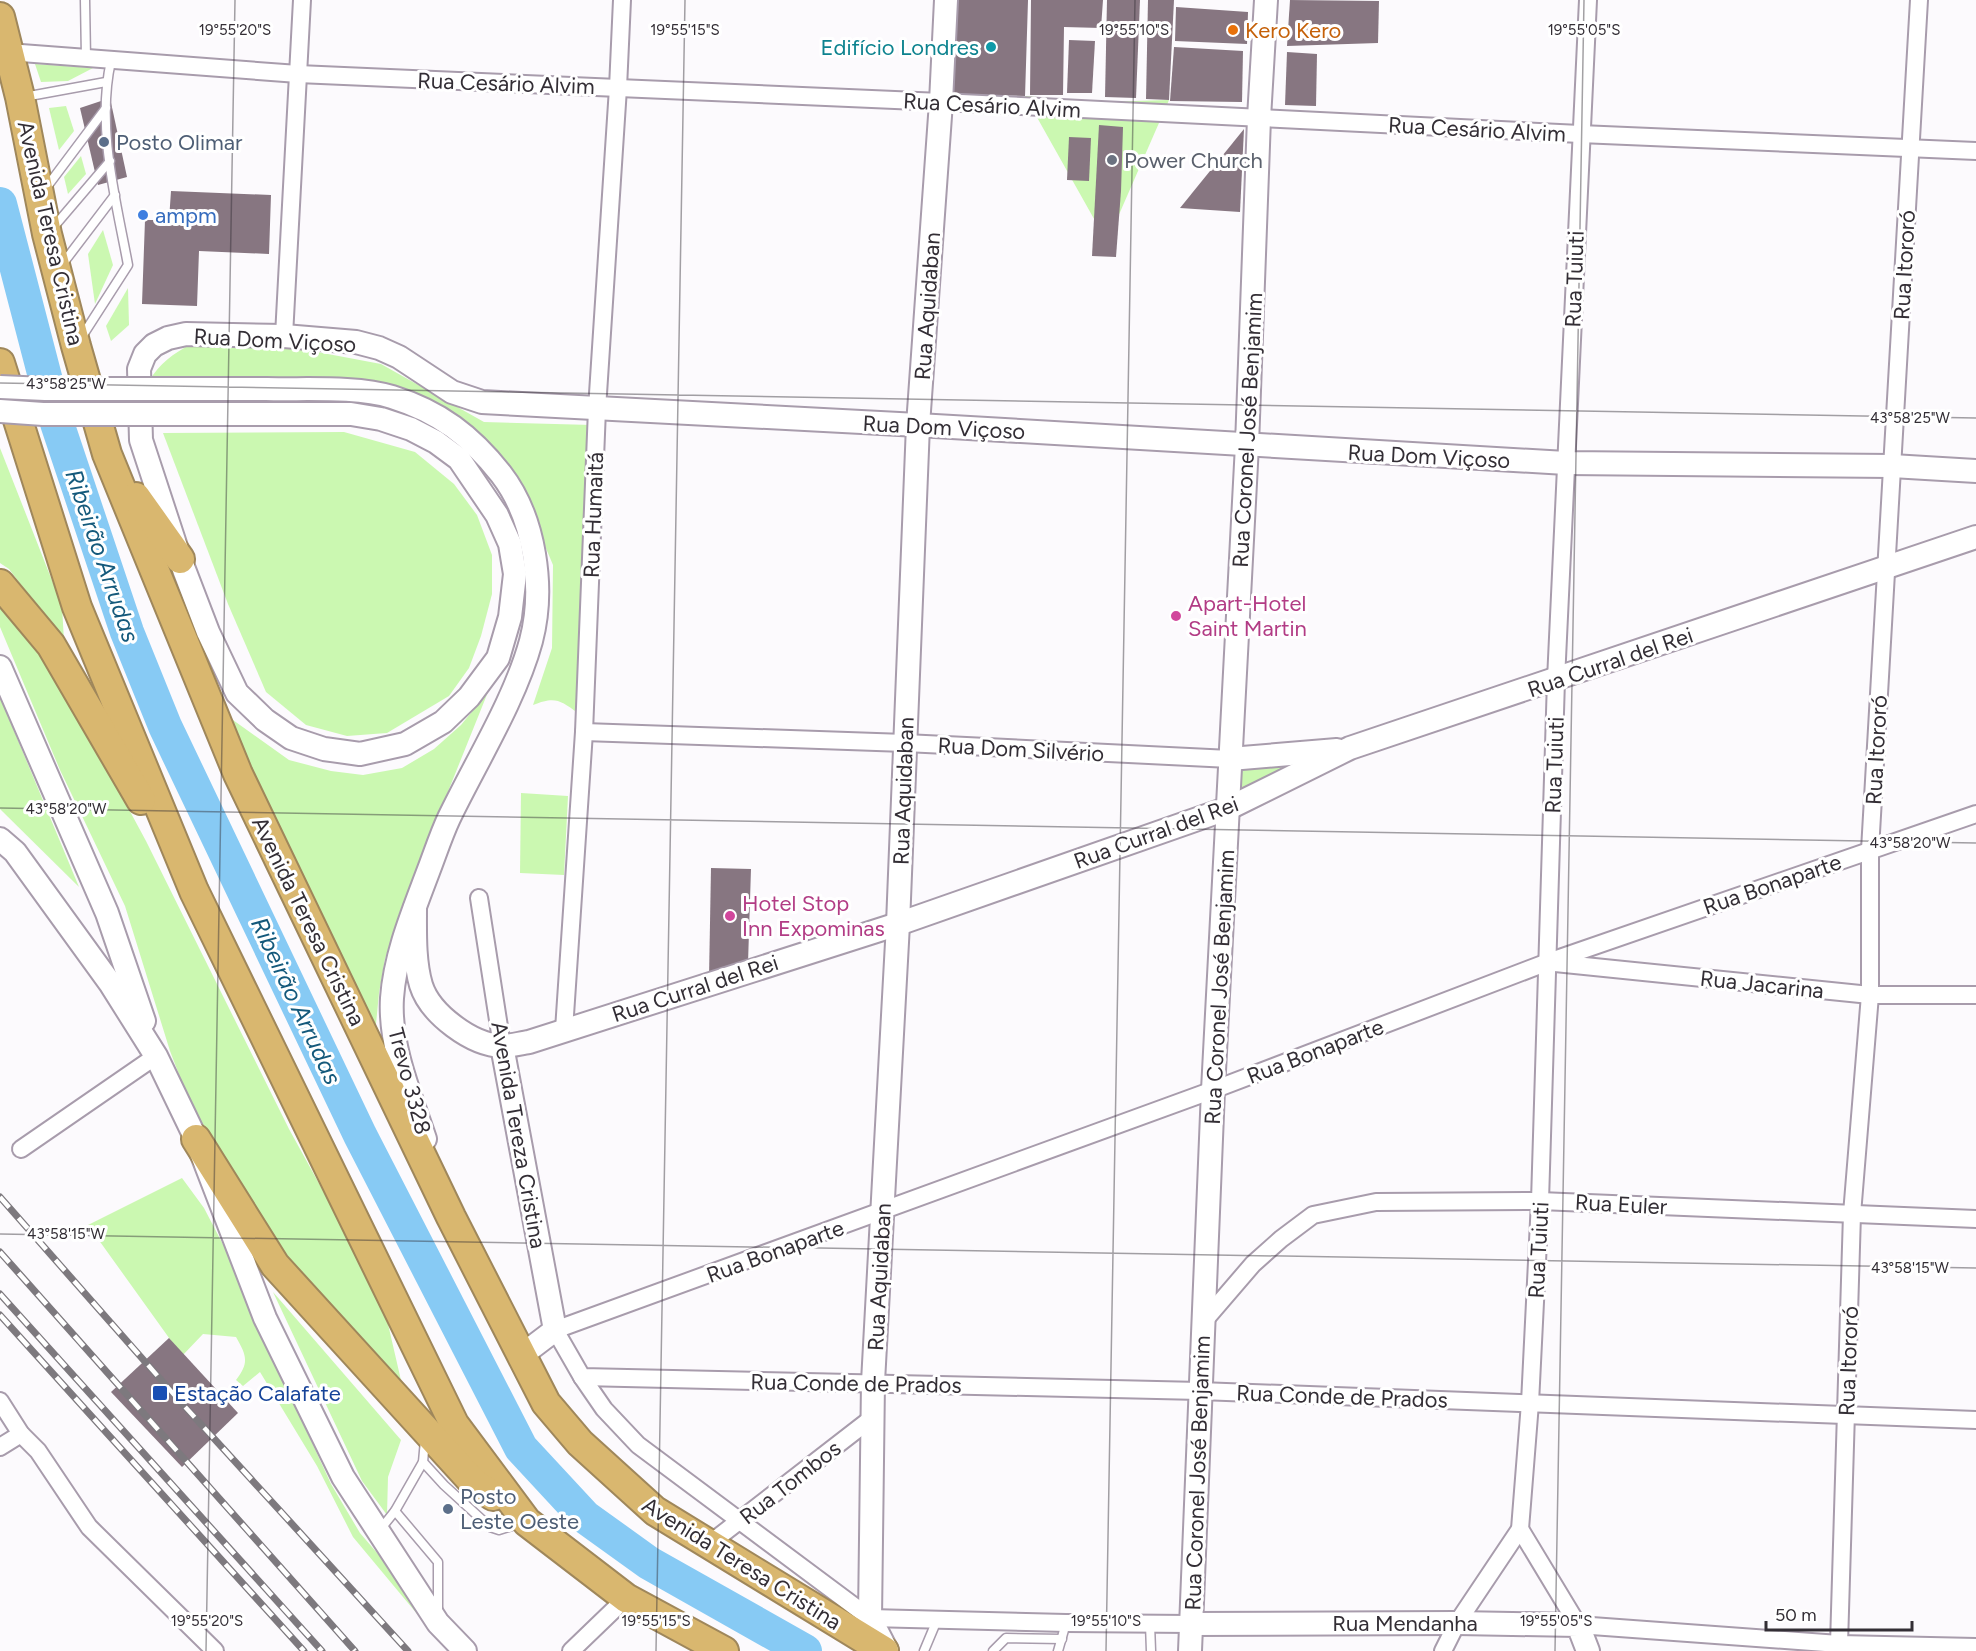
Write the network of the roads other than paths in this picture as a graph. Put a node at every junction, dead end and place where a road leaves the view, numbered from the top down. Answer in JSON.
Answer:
{"nodes":[{"id":1,"x":85,"y":0,"type":"edge"},
{"id":2,"x":302,"y":0,"type":"edge"},
{"id":3,"x":622,"y":0,"type":"edge"},
{"id":4,"x":946,"y":0,"type":"edge"},
{"id":5,"x":1266,"y":0,"type":"edge"},
{"id":6,"x":1588,"y":0,"type":"edge"},
{"id":7,"x":1919,"y":0,"type":"edge"},
{"id":8,"x":0,"y":17,"type":"edge"},
{"id":9,"x":8,"y":52,"type":"junction"},
{"id":10,"x":86,"y":59,"type":"junction"},
{"id":11,"x":111,"y":61,"type":"junction"},
{"id":12,"x":298,"y":74,"type":"junction"},
{"id":13,"x":106,"y":82,"type":"junction"},
{"id":14,"x":618,"y":88,"type":"junction"},
{"id":15,"x":20,"y":98,"type":"junction"},
{"id":16,"x":941,"y":102,"type":"junction"},
{"id":17,"x":106,"y":108,"type":"junction"},
{"id":18,"x":1259,"y":118,"type":"junction"},
{"id":19,"x":1580,"y":134,"type":"junction"},
{"id":20,"x":1911,"y":148,"type":"junction"},
{"id":21,"x":1976,"y":151,"type":"edge"},
{"id":22,"x":110,"y":161,"type":"junction"},
{"id":23,"x":40,"y":195,"type":"junction"},
{"id":24,"x":115,"y":195,"type":"junction"},
{"id":25,"x":47,"y":234,"type":"junction"},
{"id":26,"x":57,"y":272,"type":"junction"},
{"id":27,"x":284,"y":336,"type":"junction"},
{"id":28,"x":76,"y":346,"type":"junction"},
{"id":29,"x":0,"y":363,"type":"edge"},
{"id":30,"x":0,"y":387,"type":"edge"},
{"id":31,"x":597,"y":409,"type":"junction"},
{"id":32,"x":0,"y":411,"type":"edge"},
{"id":33,"x":918,"y":425,"type":"junction"},
{"id":34,"x":1247,"y":445,"type":"junction"},
{"id":35,"x":107,"y":454,"type":"junction"},
{"id":36,"x":1566,"y":463,"type":"junction"},
{"id":37,"x":1892,"y":466,"type":"junction"},
{"id":38,"x":1976,"y":471,"type":"edge"},
{"id":39,"x":1976,"y":537,"type":"edge"},
{"id":40,"x":180,"y":559,"type":"junction"},
{"id":41,"x":1887,"y":566,"type":"junction"},
{"id":42,"x":0,"y":584,"type":"edge"},
{"id":43,"x":0,"y":667,"type":"edge"},
{"id":44,"x":1556,"y":680,"type":"junction"},
{"id":45,"x":584,"y":732,"type":"junction"},
{"id":46,"x":904,"y":743,"type":"junction"},
{"id":47,"x":1350,"y":748,"type":"junction"},
{"id":48,"x":1230,"y":759,"type":"junction"},
{"id":49,"x":1229,"y":808,"type":"junction"},
{"id":50,"x":1976,"y":814,"type":"edge"},
{"id":51,"x":0,"y":838,"type":"edge"},
{"id":52,"x":1870,"y":850,"type":"junction"},
{"id":53,"x":194,"y":891,"type":"junction"},
{"id":54,"x":479,"y":898,"type":"dead end"},
{"id":55,"x":415,"y":908,"type":"junction"},
{"id":56,"x":898,"y":924,"type":"junction"},
{"id":57,"x":1548,"y":962,"type":"junction"},
{"id":58,"x":1870,"y":995,"type":"junction"},
{"id":59,"x":1976,"y":995,"type":"edge"},
{"id":60,"x":564,"y":1029,"type":"junction"},
{"id":61,"x":502,"y":1046,"type":"junction"},
{"id":62,"x":156,"y":1056,"type":"junction"},
{"id":63,"x":1213,"y":1090,"type":"junction"},
{"id":64,"x":196,"y":1139,"type":"junction"},
{"id":65,"x":21,"y":1149,"type":"dead end"},
{"id":66,"x":1540,"y":1201,"type":"junction"},
{"id":67,"x":882,"y":1212,"type":"junction"},
{"id":68,"x":1852,"y":1214,"type":"junction"},
{"id":69,"x":451,"y":1217,"type":"junction"},
{"id":70,"x":1976,"y":1219,"type":"edge"},
{"id":71,"x":390,"y":1296,"type":"junction"},
{"id":72,"x":1204,"y":1321,"type":"junction"},
{"id":73,"x":555,"y":1330,"type":"junction"},
{"id":74,"x":522,"y":1355,"type":"junction"},
{"id":75,"x":582,"y":1377,"type":"junction"},
{"id":76,"x":873,"y":1382,"type":"junction"},
{"id":77,"x":1200,"y":1391,"type":"junction"},
{"id":78,"x":0,"y":1401,"type":"edge"},
{"id":79,"x":1530,"y":1403,"type":"junction"},
{"id":80,"x":1846,"y":1414,"type":"junction"},
{"id":81,"x":872,"y":1418,"type":"junction"},
{"id":82,"x":1976,"y":1420,"type":"edge"},
{"id":83,"x":426,"y":1431,"type":"junction"},
{"id":84,"x":21,"y":1434,"type":"junction"},
{"id":85,"x":0,"y":1447,"type":"edge"},
{"id":86,"x":423,"y":1462,"type":"junction"},
{"id":87,"x":451,"y":1475,"type":"junction"},
{"id":88,"x":396,"y":1511,"type":"junction"},
{"id":89,"x":525,"y":1519,"type":"junction"},
{"id":90,"x":739,"y":1522,"type":"junction"},
{"id":91,"x":1520,"y":1529,"type":"junction"},
{"id":92,"x":378,"y":1532,"type":"junction"},
{"id":93,"x":708,"y":1545,"type":"junction"},
{"id":94,"x":626,"y":1598,"type":"junction"},
{"id":95,"x":870,"y":1618,"type":"junction"},
{"id":96,"x":937,"y":1620,"type":"junction"},
{"id":97,"x":438,"y":1623,"type":"junction"},
{"id":98,"x":1457,"y":1623,"type":"junction"},
{"id":99,"x":1150,"y":1624,"type":"junction"},
{"id":100,"x":1191,"y":1624,"type":"junction"},
{"id":101,"x":1578,"y":1625,"type":"junction"},
{"id":102,"x":1064,"y":1631,"type":"junction"},
{"id":103,"x":1839,"y":1644,"type":"junction"},
{"id":104,"x":1976,"y":1647,"type":"edge"},
{"id":105,"x":215,"y":1651,"type":"edge"},
{"id":106,"x":465,"y":1651,"type":"edge"},
{"id":107,"x":571,"y":1651,"type":"edge"},
{"id":108,"x":724,"y":1651,"type":"edge"},
{"id":109,"x":886,"y":1651,"type":"edge"},
{"id":110,"x":924,"y":1651,"type":"edge"},
{"id":111,"x":993,"y":1651,"type":"edge"},
{"id":112,"x":1058,"y":1651,"type":"edge"},
{"id":113,"x":1152,"y":1651,"type":"edge"},
{"id":114,"x":1190,"y":1651,"type":"edge"},
{"id":115,"x":1443,"y":1651,"type":"edge"},
{"id":116,"x":1588,"y":1651,"type":"edge"}],
"edges":[{"from":1,"to":10,"type":"lane"},
{"from":2,"to":12,"type":"street"},
{"from":3,"to":14,"type":"street","name":"Rua Humaitá"},
{"from":4,"to":16,"type":"street","name":"Rua Aquidaban"},
{"from":5,"to":18,"type":"street","name":"Rua Coronel José Benjamim"},
{"from":6,"to":19,"type":"street","name":"Rua Tuiuti"},
{"from":7,"to":20,"type":"street","name":"Rua Itororó"},
{"from":8,"to":9,"type":"highway","name":"Avenida Teresa Cristina"},
{"from":9,"to":10,"type":"street","name":"Rua Cesário Alvim"},
{"from":9,"to":15,"type":"highway","name":"Avenida Teresa Cristina"},
{"from":10,"to":11,"type":"street","name":"Rua Cesário Alvim"},
{"from":11,"to":12,"type":"street","name":"Rua Cesário Alvim"},
{"from":11,"to":13,"type":"lane"},
{"from":12,"to":14,"type":"street","name":"Rua Cesário Alvim"},
{"from":12,"to":27,"type":"street"},
{"from":13,"to":15,"type":"lane"},
{"from":13,"to":17,"type":"lane"},
{"from":14,"to":16,"type":"street","name":"Rua Cesário Alvim"},
{"from":14,"to":31,"type":"street","name":"Rua Humaitá"},
{"from":15,"to":23,"type":"highway","name":"Avenida Teresa Cristina"},
{"from":16,"to":18,"type":"street","name":"Rua Cesário Alvim"},
{"from":16,"to":33,"type":"street","name":"Rua Aquidaban"},
{"from":17,"to":22,"type":"lane"},
{"from":17,"to":23,"type":"lane"},
{"from":18,"to":19,"type":"street","name":"Rua Cesário Alvim"},
{"from":18,"to":34,"type":"street","name":"Rua Coronel José Benjamim"},
{"from":19,"to":20,"type":"street","name":"Rua Cesário Alvim"},
{"from":19,"to":36,"type":"street","name":"Rua Tuiuti"},
{"from":20,"to":21,"type":"street","name":"Rua Cesário Alvim"},
{"from":20,"to":37,"type":"street","name":"Rua Itororó"},
{"from":22,"to":24,"type":"lane"},
{"from":22,"to":25,"type":"lane"},
{"from":23,"to":25,"type":"highway","name":"Avenida Teresa Cristina"},
{"from":24,"to":26,"type":"lane"},
{"from":24,"to":28,"type":"lane"},
{"from":25,"to":26,"type":"highway","name":"Avenida Teresa Cristina"},
{"from":26,"to":28,"type":"highway","name":"Avenida Teresa Cristina"},
{"from":27,"to":31,"type":"street","name":"Rua Dom Viçoso"},
{"from":27,"to":40,"type":"street","name":"Rua Dom Viçoso"},
{"from":28,"to":35,"type":"highway","name":"Avenida Teresa Cristina"},
{"from":29,"to":53,"type":"highway"},
{"from":30,"to":55,"type":"street","name":"Trevo 3328","bridge":true},
{"from":31,"to":33,"type":"street","name":"Rua Dom Viçoso"},
{"from":31,"to":45,"type":"street","name":"Rua Humaitá"},
{"from":32,"to":40,"type":"street","name":"Rua Dom Viçoso","bridge":true},
{"from":33,"to":34,"type":"street","name":"Rua Dom Viçoso"},
{"from":33,"to":46,"type":"street","name":"Rua Aquidaban"},
{"from":34,"to":36,"type":"street","name":"Rua Dom Viçoso"},
{"from":34,"to":48,"type":"street","name":"Rua Coronel José Benjamim"},
{"from":35,"to":40,"type":"highway"},
{"from":35,"to":69,"type":"highway","name":"Avenida Teresa Cristina"},
{"from":36,"to":37,"type":"street","name":"Rua Dom Viçoso"},
{"from":36,"to":44,"type":"street","name":"Rua Tuiuti"},
{"from":37,"to":38,"type":"street","name":"Rua Dom Viçoso"},
{"from":37,"to":41,"type":"street","name":"Rua Itororó"},
{"from":39,"to":41,"type":"street","name":"Rua Curral del Rei"},
{"from":41,"to":44,"type":"street","name":"Rua Curral del Rei"},
{"from":41,"to":52,"type":"street","name":"Rua Itororó"},
{"from":42,"to":53,"type":"highway"},
{"from":43,"to":62,"type":"street"},
{"from":44,"to":47,"type":"street","name":"Rua Curral del Rei"},
{"from":44,"to":57,"type":"street","name":"Rua Tuiuti"},
{"from":45,"to":46,"type":"street","name":"Rua Dom Silvério"},
{"from":45,"to":60,"type":"street","name":"Rua Humaitá"},
{"from":46,"to":48,"type":"street","name":"Rua Dom Silvério"},
{"from":46,"to":56,"type":"street","name":"Rua Aquidaban"},
{"from":47,"to":48,"type":"street","name":"Rua Dom Silvério"},
{"from":47,"to":49,"type":"street","name":"Rua Curral del Rei"},
{"from":48,"to":49,"type":"street","name":"Rua Coronel José Benjamim"},
{"from":49,"to":56,"type":"street","name":"Rua Curral del Rei"},
{"from":49,"to":63,"type":"street","name":"Rua Coronel José Benjamim"},
{"from":50,"to":52,"type":"street","name":"Rua Bonaparte"},
{"from":51,"to":62,"type":"street"},
{"from":52,"to":57,"type":"street","name":"Rua Bonaparte"},
{"from":52,"to":58,"type":"street","name":"Rua Itororó"},
{"from":53,"to":71,"type":"highway"},
{"from":54,"to":61,"type":"street","name":"Avenida Tereza Cristina"},
{"from":55,"to":61,"type":"street","name":"Rua Curral del Rei"},
{"from":55,"to":69,"type":"street","name":"Trevo 3328"},
{"from":56,"to":60,"type":"street","name":"Rua Curral del Rei"},
{"from":56,"to":67,"type":"street","name":"Rua Aquidaban"},
{"from":57,"to":58,"type":"street","name":"Rua Jacarina"},
{"from":57,"to":63,"type":"street","name":"Rua Bonaparte"},
{"from":57,"to":66,"type":"street","name":"Rua Tuiuti"},
{"from":58,"to":59,"type":"street","name":"Rua Jacarina"},
{"from":58,"to":68,"type":"street","name":"Rua Itororó"},
{"from":60,"to":61,"type":"street","name":"Rua Curral del Rei"},
{"from":61,"to":73,"type":"street","name":"Avenida Tereza Cristina"},
{"from":62,"to":64,"type":"street"},
{"from":62,"to":65,"type":"street"},
{"from":63,"to":67,"type":"street","name":"Rua Bonaparte"},
{"from":63,"to":72,"type":"street","name":"Rua Coronel José Benjamim"},
{"from":64,"to":83,"type":"highway"},
{"from":64,"to":92,"type":"street"},
{"from":66,"to":68,"type":"street","name":"Rua Euler"},
{"from":66,"to":72,"type":"street","name":"Rua Euler"},
{"from":66,"to":79,"type":"street","name":"Rua Tuiuti"},
{"from":67,"to":73,"type":"street","name":"Rua Bonaparte"},
{"from":67,"to":76,"type":"street","name":"Rua Aquidaban"},
{"from":68,"to":70,"type":"street","name":"Rua Euler"},
{"from":68,"to":80,"type":"street","name":"Rua Itororó"},
{"from":69,"to":74,"type":"highway","name":"Avenida Teresa Cristina"},
{"from":71,"to":83,"type":"highway"},
{"from":71,"to":89,"type":"highway"},
{"from":72,"to":77,"type":"street","name":"Rua Coronel José Benjamim"},
{"from":73,"to":74,"type":"street"},
{"from":73,"to":75,"type":"street"},
{"from":74,"to":93,"type":"highway","name":"Avenida Teresa Cristina"},
{"from":75,"to":76,"type":"street","name":"Rua Conde de Prados"},
{"from":75,"to":90,"type":"street"},
{"from":76,"to":77,"type":"street","name":"Rua Conde de Prados"},
{"from":76,"to":81,"type":"street","name":"Rua Aquidaban"},
{"from":77,"to":79,"type":"street","name":"Rua Conde de Prados"},
{"from":77,"to":100,"type":"street","name":"Rua Coronel José Benjamim"},
{"from":78,"to":84,"type":"street"},
{"from":79,"to":80,"type":"street","name":"Rua Conde de Prados"},
{"from":79,"to":91,"type":"street","name":"Rua Tuiuti"},
{"from":80,"to":82,"type":"street","name":"Rua Conde de Prados"},
{"from":80,"to":103,"type":"street","name":"Rua Itororó"},
{"from":81,"to":90,"type":"street","name":"Rua Tombos"},
{"from":81,"to":95,"type":"street","name":"Rua Aquidaban"},
{"from":83,"to":86,"type":"lane"},
{"from":83,"to":87,"type":"highway"},
{"from":84,"to":85,"type":"street"},
{"from":84,"to":105,"type":"street"},
{"from":86,"to":87,"type":"lane"},
{"from":86,"to":88,"type":"lane"},
{"from":87,"to":89,"type":"highway"},
{"from":88,"to":92,"type":"lane"},
{"from":88,"to":97,"type":"lane"},
{"from":89,"to":94,"type":"highway"},
{"from":90,"to":93,"type":"street","name":"Rua Tombos"},
{"from":90,"to":95,"type":"street"},
{"from":91,"to":98,"type":"street"},
{"from":91,"to":101,"type":"street"},
{"from":92,"to":97,"type":"street"},
{"from":93,"to":109,"type":"highway","name":"Avenida Teresa Cristina"},
{"from":94,"to":107,"type":"street"},
{"from":94,"to":108,"type":"highway"},
{"from":95,"to":96,"type":"street","name":"Rua Mendanha"},
{"from":95,"to":109,"type":"street","name":"Rua Aquidaban"},
{"from":96,"to":102,"type":"street","name":"Rua Mendanha"},
{"from":96,"to":110,"type":"lane"},
{"from":97,"to":106,"type":"street"},
{"from":98,"to":100,"type":"street","name":"Rua Mendanha"},
{"from":98,"to":101,"type":"street","name":"Rua Mendanha"},
{"from":98,"to":115,"type":"street"},
{"from":99,"to":100,"type":"street","name":"Rua Mendanha"},
{"from":99,"to":102,"type":"street","name":"Rua Mendanha"},
{"from":99,"to":113,"type":"lane"},
{"from":100,"to":114,"type":"street","name":"Rua Coronel José Benjamim"},
{"from":101,"to":103,"type":"street","name":"Rua Mendanha"},
{"from":101,"to":116,"type":"street"},
{"from":102,"to":111,"type":"lane"},
{"from":102,"to":112,"type":"lane"},
{"from":103,"to":104,"type":"street","name":"Rua Mendanha"}]}
